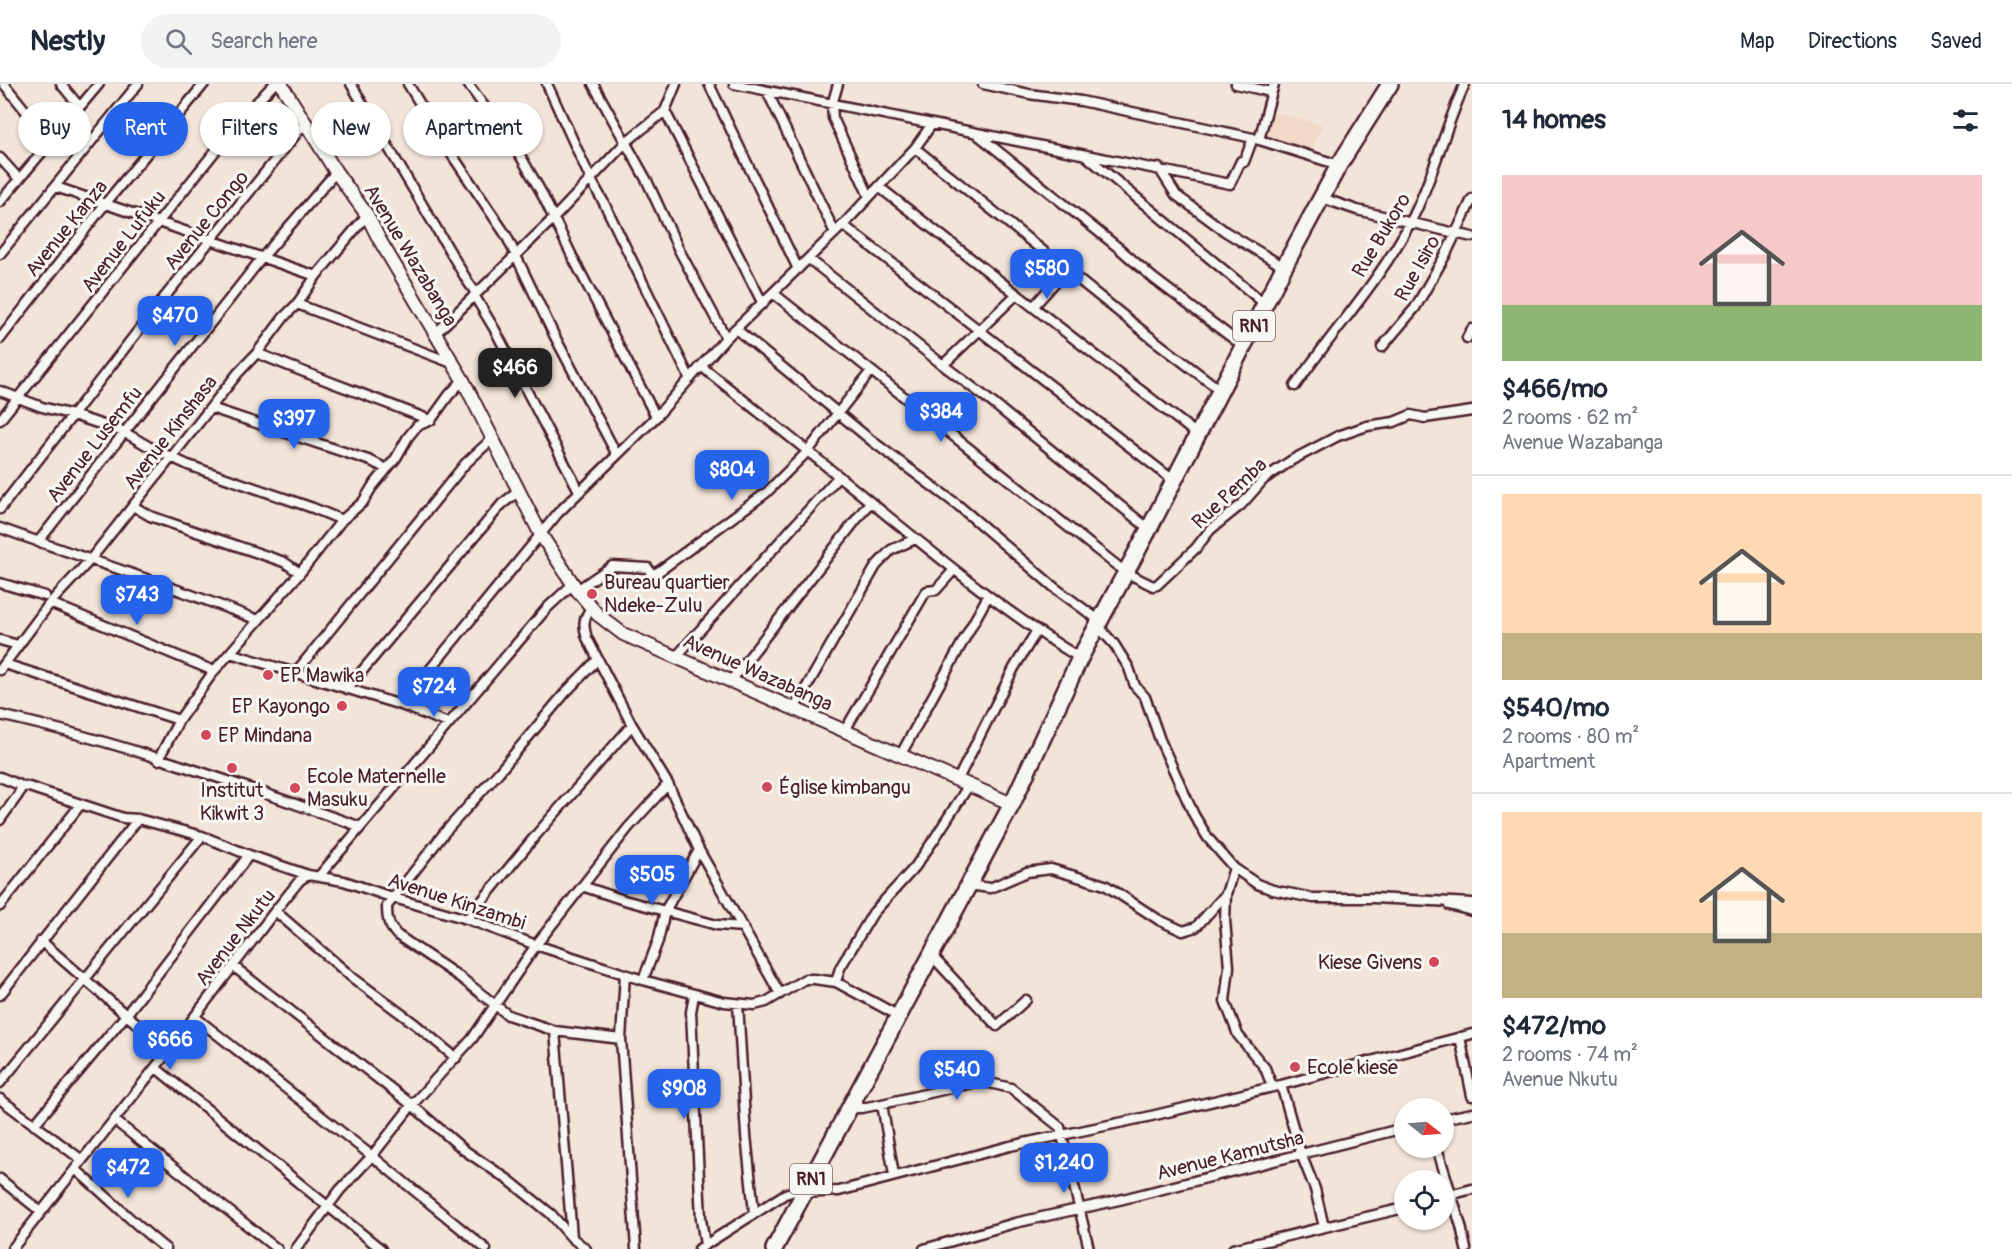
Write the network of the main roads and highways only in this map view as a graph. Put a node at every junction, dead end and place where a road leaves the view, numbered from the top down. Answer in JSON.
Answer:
{"nodes":[{"id":1,"x":281,"y":84,"type":"edge"},
{"id":2,"x":1390,"y":84,"type":"edge"},
{"id":3,"x":1012,"y":804,"type":"junction"},
{"id":4,"x":774,"y":1249,"type":"edge"}],
"edges":[{"from":1,"to":3,"type":"main road","name":"Avenue Wazabanga"},
{"from":2,"to":3,"type":"highway","number":"RN1"},
{"from":3,"to":4,"type":"highway","number":"RN1"}]}
